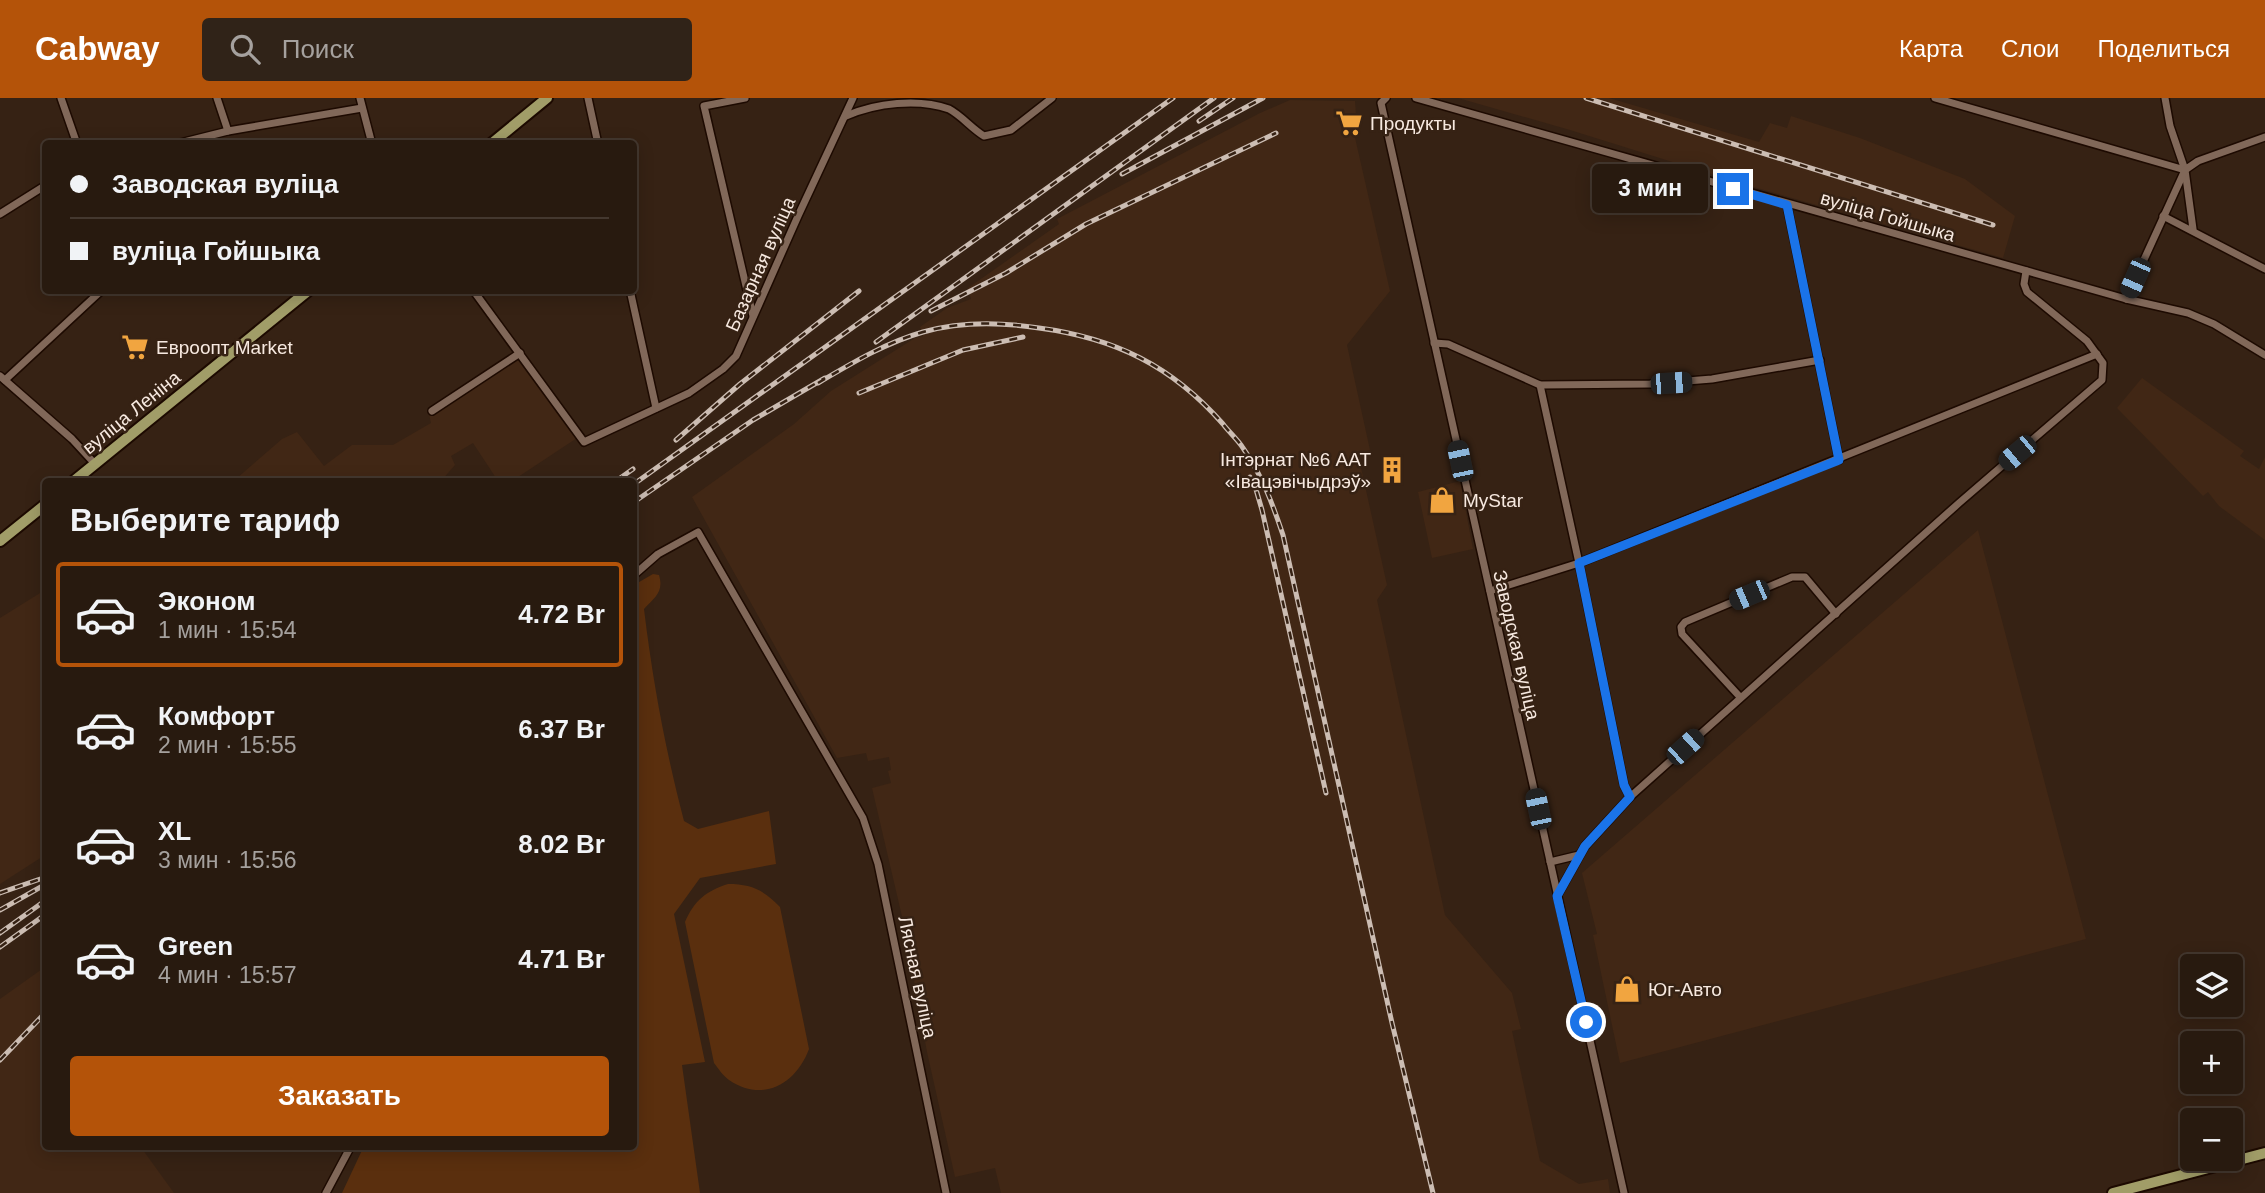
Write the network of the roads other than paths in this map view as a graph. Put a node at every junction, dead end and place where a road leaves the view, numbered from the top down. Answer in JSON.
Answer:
{"nodes":[{"id":1,"x":61,"y":98,"type":"edge"},
{"id":2,"x":217,"y":98,"type":"edge"},
{"id":3,"x":360,"y":98,"type":"edge"},
{"id":4,"x":547,"y":98,"type":"edge"},
{"id":5,"x":588,"y":98,"type":"edge"},
{"id":6,"x":745,"y":98,"type":"edge"},
{"id":7,"x":853,"y":98,"type":"edge"},
{"id":8,"x":1052,"y":98,"type":"edge"},
{"id":9,"x":1416,"y":98,"type":"edge"},
{"id":10,"x":1935,"y":98,"type":"edge"},
{"id":11,"x":2165,"y":98,"type":"edge"},
{"id":12,"x":1384,"y":100,"type":"edge"},
{"id":13,"x":362,"y":108,"type":"junction"},
{"id":14,"x":845,"y":116,"type":"junction"},
{"id":15,"x":228,"y":131,"type":"junction"},
{"id":16,"x":2265,"y":137,"type":"edge"},
{"id":17,"x":76,"y":140,"type":"edge"},
{"id":18,"x":192,"y":140,"type":"edge"},
{"id":19,"x":371,"y":140,"type":"edge"},
{"id":20,"x":496,"y":140,"type":"edge"},
{"id":21,"x":597,"y":140,"type":"edge"},
{"id":22,"x":2185,"y":170,"type":"junction"},
{"id":23,"x":42,"y":188,"type":"edge"},
{"id":24,"x":1787,"y":205,"type":"junction"},
{"id":25,"x":0,"y":214,"type":"edge"},
{"id":26,"x":2163,"y":216,"type":"junction"},
{"id":27,"x":2193,"y":229,"type":"junction"},
{"id":28,"x":2265,"y":269,"type":"edge"},
{"id":29,"x":2026,"y":271,"type":"junction"},
{"id":30,"x":98,"y":294,"type":"edge"},
{"id":31,"x":304,"y":294,"type":"edge"},
{"id":32,"x":476,"y":294,"type":"edge"},
{"id":33,"x":631,"y":294,"type":"edge"},
{"id":34,"x":2126,"y":299,"type":"junction"},
{"id":35,"x":754,"y":316,"type":"junction"},
{"id":36,"x":1434,"y":343,"type":"junction"},
{"id":37,"x":520,"y":353,"type":"junction"},
{"id":38,"x":2096,"y":355,"type":"junction"},
{"id":39,"x":2265,"y":355,"type":"edge"},
{"id":40,"x":1820,"y":360,"type":"junction"},
{"id":41,"x":3,"y":378,"type":"edge"},
{"id":42,"x":1540,"y":385,"type":"junction"},
{"id":43,"x":656,"y":408,"type":"junction"},
{"id":44,"x":432,"y":411,"type":"dead end"},
{"id":45,"x":1839,"y":460,"type":"junction"},
{"id":46,"x":95,"y":464,"type":"junction"},
{"id":47,"x":78,"y":478,"type":"edge"},
{"id":48,"x":42,"y":506,"type":"edge"},
{"id":49,"x":0,"y":541,"type":"edge"},
{"id":50,"x":1579,"y":563,"type":"junction"},
{"id":51,"x":637,"y":572,"type":"edge"},
{"id":52,"x":1490,"y":591,"type":"junction"},
{"id":53,"x":1836,"y":614,"type":"junction"},
{"id":54,"x":1740,"y":697,"type":"junction"},
{"id":55,"x":1630,"y":797,"type":"junction"},
{"id":56,"x":1579,"y":855,"type":"junction"},
{"id":57,"x":1550,"y":862,"type":"junction"},
{"id":58,"x":1557,"y":896,"type":"junction"},
{"id":59,"x":349,"y":1150,"type":"edge"},
{"id":60,"x":2265,"y":1153,"type":"edge"},
{"id":61,"x":326,"y":1193,"type":"edge"},
{"id":62,"x":946,"y":1193,"type":"edge"},
{"id":63,"x":1624,"y":1193,"type":"edge"},
{"id":64,"x":2113,"y":1193,"type":"edge"}],
"edges":[{"from":1,"to":17,"type":"street"},
{"from":2,"to":15,"type":"street"},
{"from":3,"to":13,"type":"street"},
{"from":4,"to":20,"type":"main road"},
{"from":5,"to":21,"type":"street"},
{"from":6,"to":35,"type":"street"},
{"from":7,"to":14,"type":"street","name":"Базарная вуліца"},
{"from":8,"to":14,"type":"street"},
{"from":9,"to":24,"type":"street","name":"вуліца Гойшыка"},
{"from":10,"to":22,"type":"street"},
{"from":11,"to":22,"type":"street"},
{"from":12,"to":36,"type":"street","name":"Заводская вуліца"},
{"from":13,"to":15,"type":"street"},
{"from":13,"to":19,"type":"street"},
{"from":14,"to":35,"type":"street","name":"Базарная вуліца"},
{"from":15,"to":18,"type":"street"},
{"from":16,"to":22,"type":"street"},
{"from":22,"to":26,"type":"street"},
{"from":22,"to":27,"type":"street"},
{"from":23,"to":25,"type":"street"},
{"from":24,"to":29,"type":"street","name":"вуліца Гойшыка"},
{"from":24,"to":40,"type":"street"},
{"from":26,"to":27,"type":"street"},
{"from":26,"to":34,"type":"street"},
{"from":27,"to":28,"type":"street"},
{"from":29,"to":34,"type":"street","name":"вуліца Гойшыка"},
{"from":29,"to":38,"type":"street"},
{"from":30,"to":41,"type":"street"},
{"from":31,"to":46,"type":"main road","name":"вуліца Леніна"},
{"from":32,"to":37,"type":"street"},
{"from":33,"to":43,"type":"street"},
{"from":34,"to":39,"type":"street","name":"вуліца Гойшыка"},
{"from":35,"to":43,"type":"street","name":"Базарная вуліца"},
{"from":36,"to":42,"type":"street"},
{"from":36,"to":52,"type":"street","name":"Заводская вуліца"},
{"from":37,"to":43,"type":"street","name":"Базарная вуліца"},
{"from":37,"to":44,"type":"street"},
{"from":38,"to":45,"type":"street"},
{"from":38,"to":53,"type":"street"},
{"from":40,"to":42,"type":"street"},
{"from":40,"to":45,"type":"street"},
{"from":41,"to":46,"type":"street"},
{"from":42,"to":50,"type":"street"},
{"from":45,"to":50,"type":"street"},
{"from":46,"to":47,"type":"main road","name":"вуліца Леніна"},
{"from":48,"to":49,"type":"main road"},
{"from":50,"to":52,"type":"street"},
{"from":50,"to":55,"type":"street"},
{"from":51,"to":62,"type":"street","name":"Лясная вуліца"},
{"from":52,"to":57,"type":"street","name":"Заводская вуліца"},
{"from":53,"to":54,"type":"street"},
{"from":53,"to":54,"type":"street"},
{"from":54,"to":55,"type":"street"},
{"from":55,"to":56,"type":"street"},
{"from":56,"to":57,"type":"street"},
{"from":56,"to":58,"type":"street"},
{"from":57,"to":58,"type":"street","name":"Заводская вуліца"},
{"from":58,"to":63,"type":"street","name":"Заводская вуліца"},
{"from":59,"to":61,"type":"street"},
{"from":60,"to":64,"type":"main road"}]}
